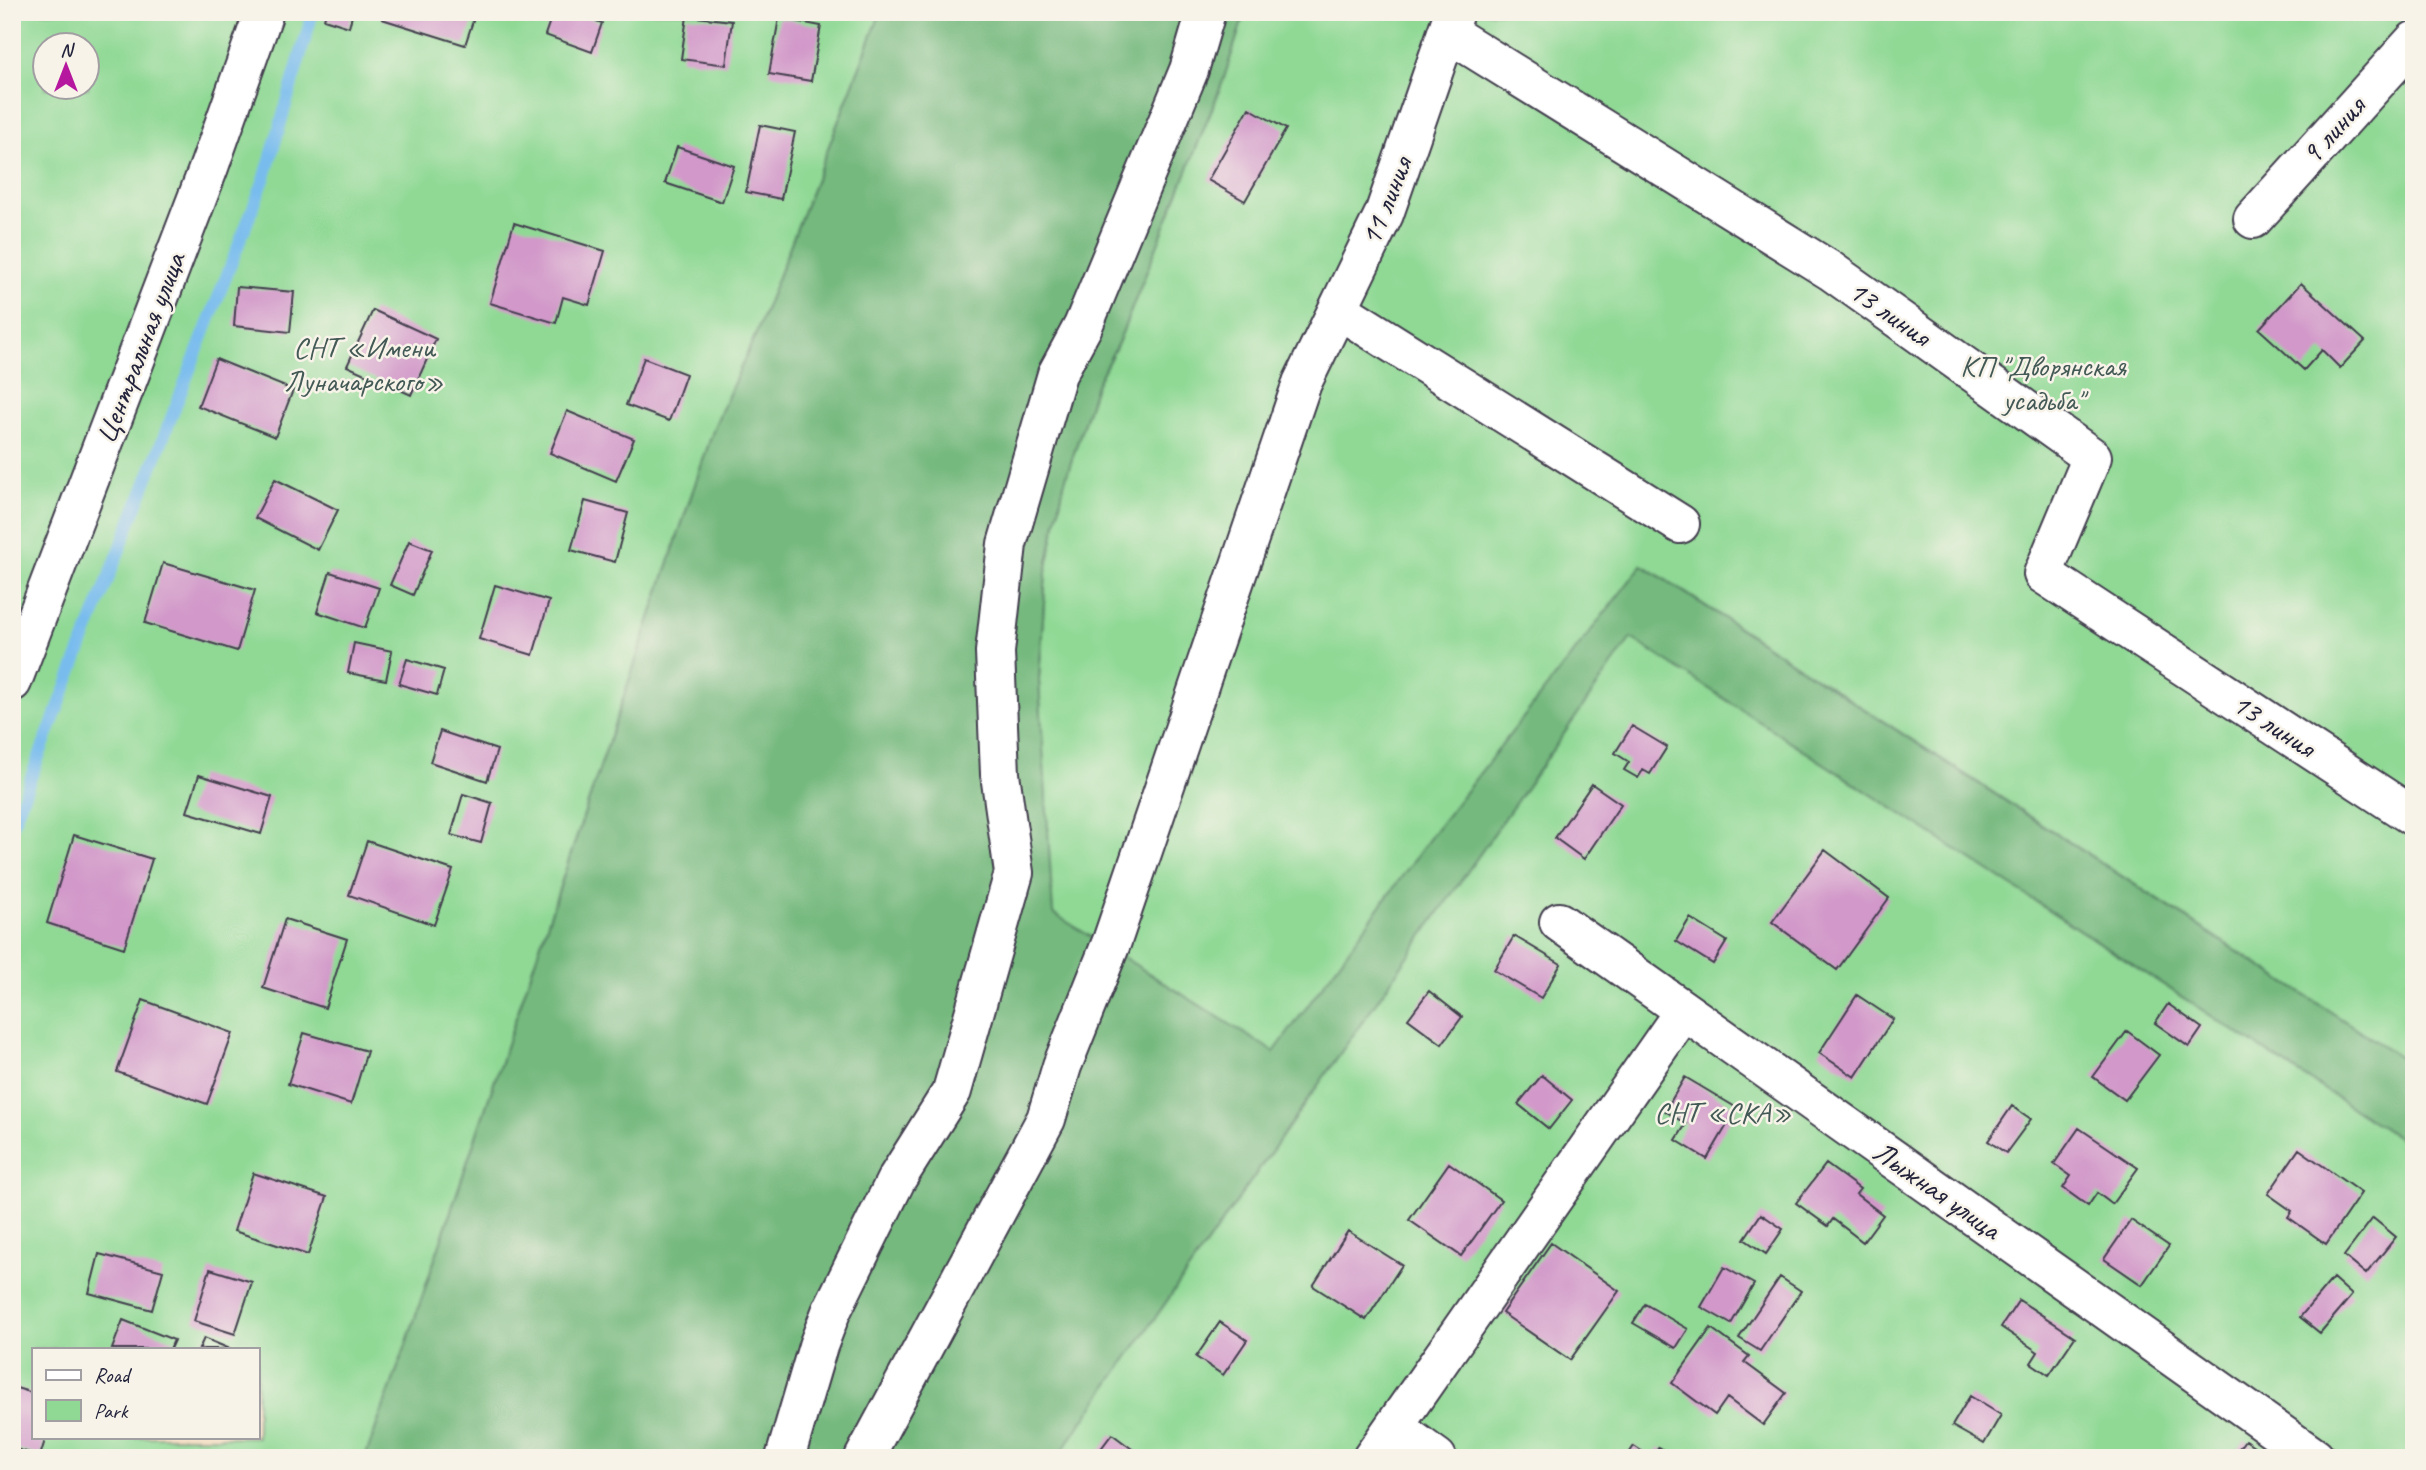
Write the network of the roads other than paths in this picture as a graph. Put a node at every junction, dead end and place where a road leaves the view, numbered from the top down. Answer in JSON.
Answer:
{"nodes":[{"id":1,"x":264,"y":12,"type":"edge"},
{"id":2,"x":1206,"y":12,"type":"edge"},
{"id":3,"x":1451,"y":22,"type":"edge"},
{"id":4,"x":2414,"y":41,"type":"edge"},
{"id":5,"x":2253,"y":219,"type":"dead end"},
{"id":6,"x":1338,"y":309,"type":"junction"},
{"id":7,"x":1680,"y":524,"type":"dead end"},
{"id":8,"x":12,"y":682,"type":"edge"},
{"id":9,"x":2414,"y":817,"type":"edge"},
{"id":10,"x":1559,"y":922,"type":"dead end"},
{"id":11,"x":1684,"y":1011,"type":"junction"},
{"id":12,"x":1394,"y":1427,"type":"junction"},
{"id":13,"x":785,"y":1458,"type":"edge"},
{"id":14,"x":864,"y":1458,"type":"edge"},
{"id":15,"x":1372,"y":1458,"type":"edge"},
{"id":16,"x":1437,"y":1458,"type":"edge"},
{"id":17,"x":2315,"y":1458,"type":"edge"}],
"edges":[{"from":1,"to":8,"type":"street","name":"Центральная улица"},
{"from":2,"to":13,"type":"street"},
{"from":3,"to":6,"type":"street","name":"11 линия"},
{"from":3,"to":9,"type":"street","name":"13 линия"},
{"from":4,"to":5,"type":"street","name":"9 линия"},
{"from":6,"to":7,"type":"street"},
{"from":6,"to":14,"type":"street","name":"11 линия"},
{"from":10,"to":11,"type":"street","name":"Лыжная улица"},
{"from":11,"to":12,"type":"street"},
{"from":11,"to":17,"type":"street","name":"Лыжная улица"},
{"from":12,"to":15,"type":"street"},
{"from":12,"to":16,"type":"street"}]}
